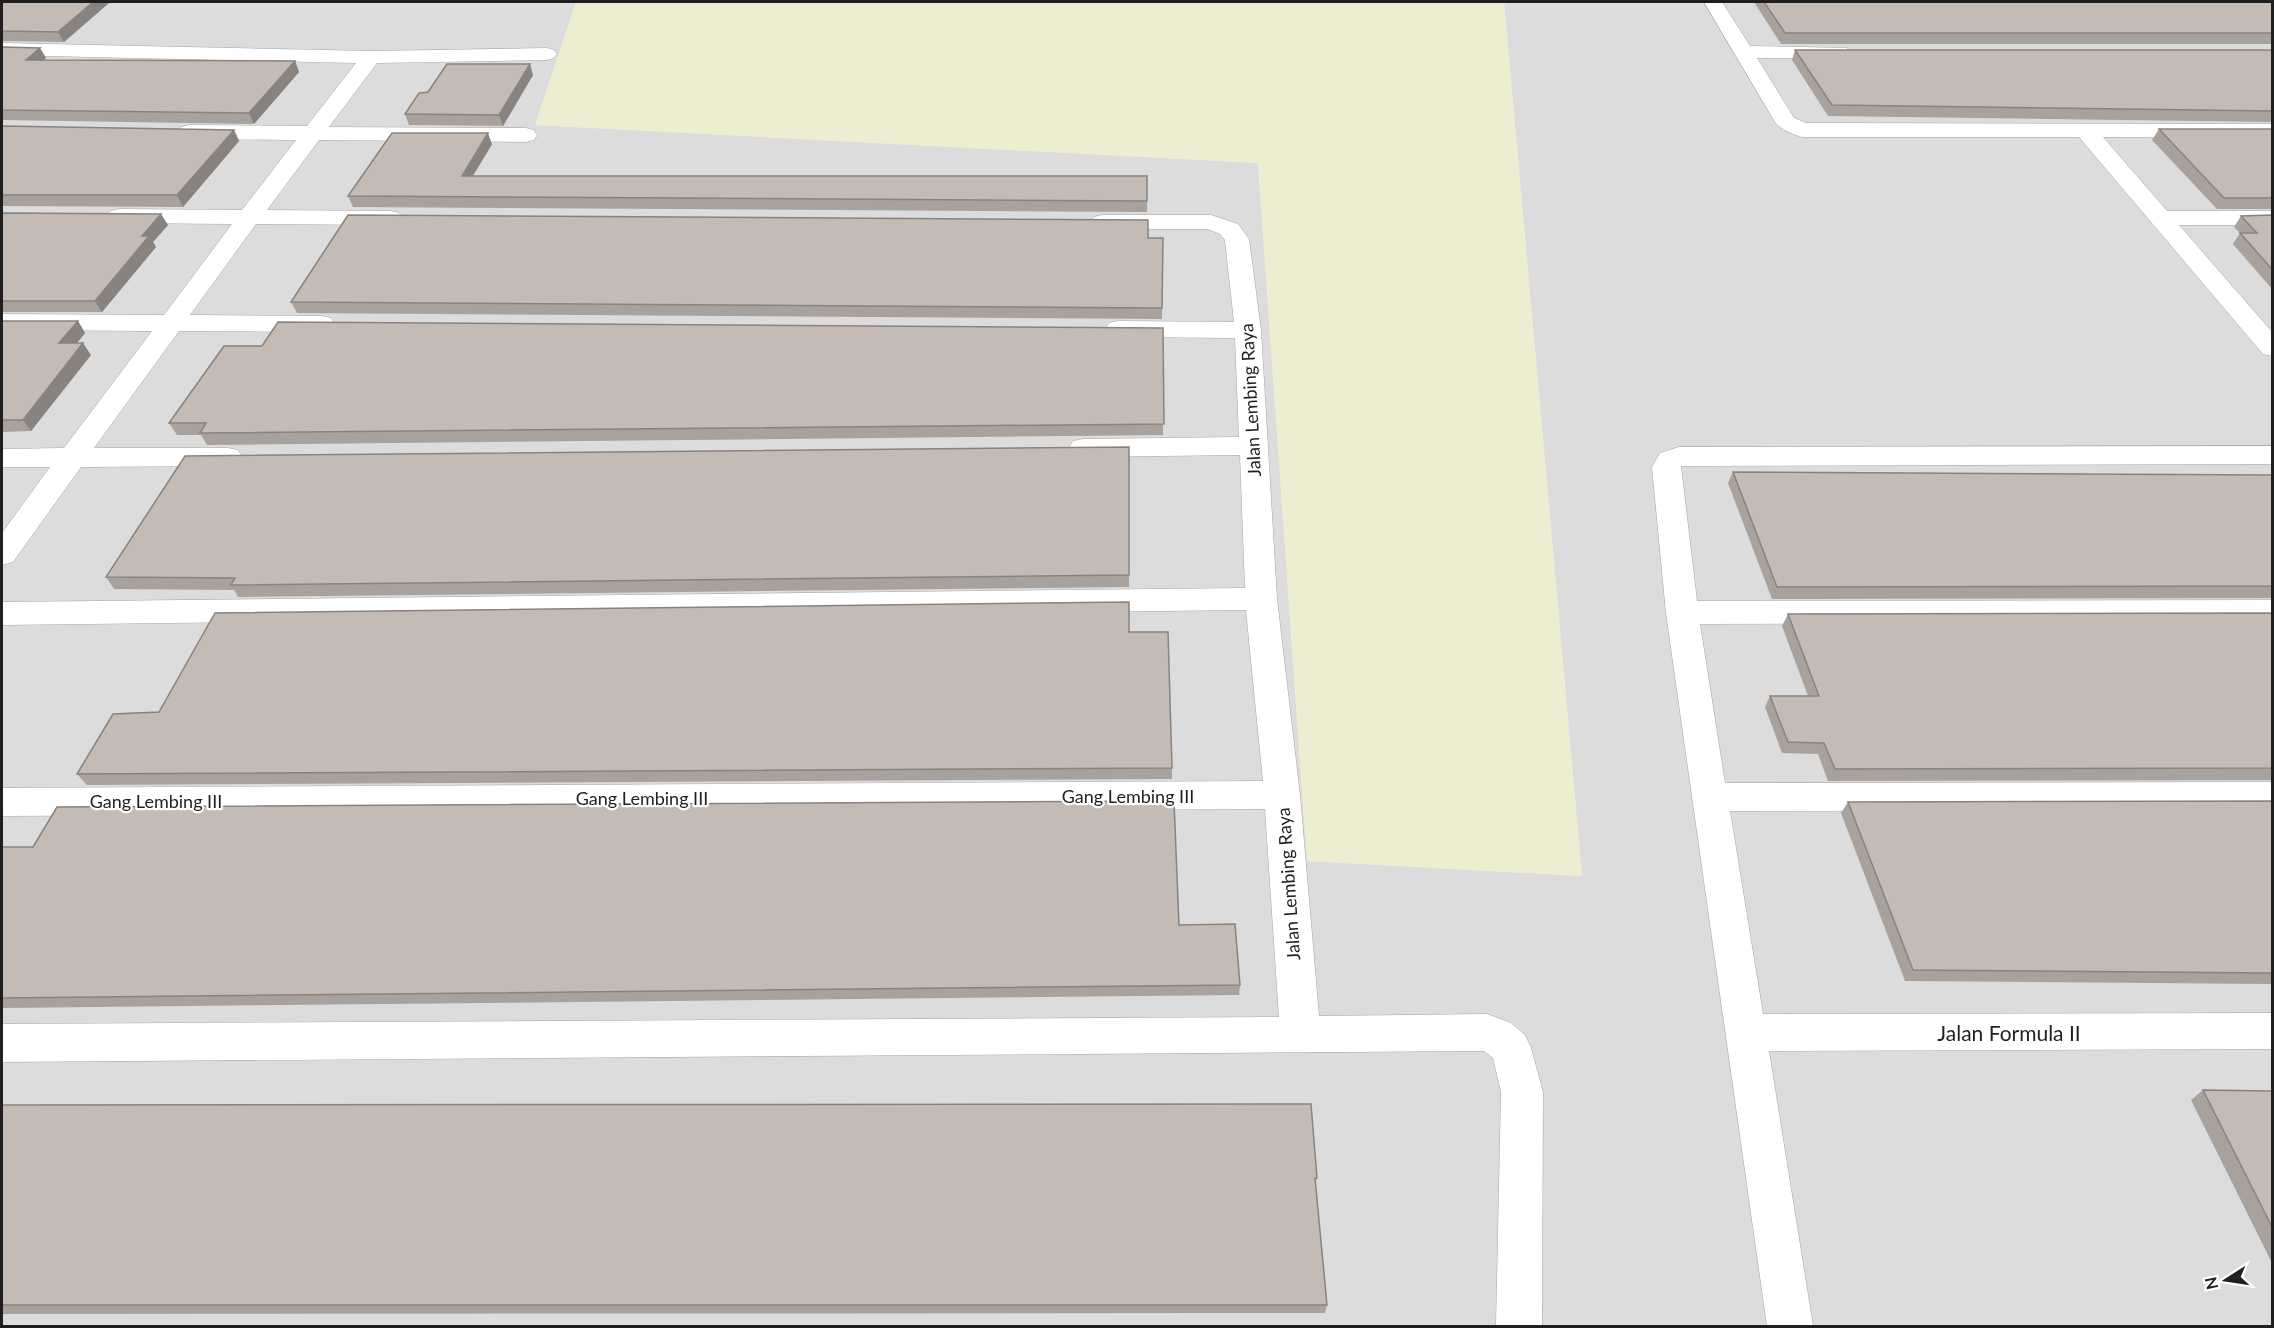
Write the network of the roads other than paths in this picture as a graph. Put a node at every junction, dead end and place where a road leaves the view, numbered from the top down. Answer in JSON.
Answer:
{"nodes":[{"id":1,"x":1713,"y":2,"type":"edge"},
{"id":2,"x":2,"y":49,"type":"edge"},
{"id":3,"x":1743,"y":52,"type":"junction"},
{"id":4,"x":1861,"y":52,"type":"edge"},
{"id":5,"x":547,"y":54,"type":"dead end"},
{"id":6,"x":371,"y":57,"type":"junction"},
{"id":7,"x":2272,"y":131,"type":"edge"},
{"id":8,"x":169,"y":132,"type":"edge"},
{"id":9,"x":2086,"y":132,"type":"junction"},
{"id":10,"x":313,"y":134,"type":"junction"},
{"id":11,"x":526,"y":135,"type":"dead end"},
{"id":12,"x":96,"y":216,"type":"edge"},
{"id":13,"x":249,"y":217,"type":"junction"},
{"id":14,"x":415,"y":218,"type":"edge"},
{"id":15,"x":2160,"y":218,"type":"junction"},
{"id":16,"x":2272,"y":218,"type":"edge"},
{"id":17,"x":1080,"y":222,"type":"edge"},
{"id":18,"x":2,"y":322,"type":"edge"},
{"id":19,"x":174,"y":322,"type":"junction"},
{"id":20,"x":341,"y":324,"type":"edge"},
{"id":21,"x":2263,"y":325,"type":"edge"},
{"id":22,"x":1093,"y":329,"type":"edge"},
{"id":23,"x":1248,"y":330,"type":"junction"},
{"id":24,"x":2272,"y":348,"type":"edge"},
{"id":25,"x":1253,"y":446,"type":"junction"},
{"id":26,"x":1062,"y":448,"type":"edge"},
{"id":27,"x":2272,"y":454,"type":"edge"},
{"id":28,"x":252,"y":456,"type":"edge"},
{"id":29,"x":2,"y":458,"type":"edge"},
{"id":30,"x":73,"y":458,"type":"junction"},
{"id":31,"x":2,"y":554,"type":"edge"},
{"id":32,"x":1262,"y":600,"type":"junction"},
{"id":33,"x":2272,"y":611,"type":"edge"},
{"id":34,"x":1682,"y":613,"type":"junction"},
{"id":35,"x":2,"y":614,"type":"edge"},
{"id":36,"x":1282,"y":795,"type":"junction"},
{"id":37,"x":2272,"y":796,"type":"edge"},
{"id":38,"x":1709,"y":797,"type":"junction"},
{"id":39,"x":2,"y":801,"type":"edge"},
{"id":40,"x":2272,"y":1032,"type":"edge"},
{"id":41,"x":1745,"y":1033,"type":"junction"},
{"id":42,"x":1300,"y":1035,"type":"junction"},
{"id":43,"x":2,"y":1043,"type":"edge"},
{"id":44,"x":1519,"y":1326,"type":"edge"},
{"id":45,"x":1790,"y":1326,"type":"edge"}],
"edges":[{"from":1,"to":3,"type":"street"},
{"from":2,"to":6,"type":"street"},
{"from":3,"to":4,"type":"street"},
{"from":3,"to":9,"type":"street"},
{"from":5,"to":6,"type":"street"},
{"from":6,"to":10,"type":"street"},
{"from":7,"to":9,"type":"street"},
{"from":8,"to":10,"type":"street"},
{"from":9,"to":15,"type":"street"},
{"from":10,"to":11,"type":"street"},
{"from":10,"to":13,"type":"street"},
{"from":12,"to":13,"type":"street"},
{"from":13,"to":14,"type":"street"},
{"from":13,"to":19,"type":"street"},
{"from":15,"to":16,"type":"street"},
{"from":15,"to":21,"type":"street"},
{"from":17,"to":23,"type":"street","name":"Jalan Lembing Raya"},
{"from":18,"to":19,"type":"street"},
{"from":19,"to":20,"type":"street"},
{"from":19,"to":30,"type":"street"},
{"from":21,"to":24,"type":"street"},
{"from":22,"to":23,"type":"street"},
{"from":23,"to":25,"type":"street","name":"Jalan Lembing Raya"},
{"from":25,"to":26,"type":"street"},
{"from":25,"to":32,"type":"street","name":"Jalan Lembing Raya"},
{"from":27,"to":34,"type":"street"},
{"from":28,"to":30,"type":"street"},
{"from":29,"to":30,"type":"street"},
{"from":30,"to":31,"type":"street"},
{"from":32,"to":35,"type":"street"},
{"from":32,"to":36,"type":"street","name":"Jalan Lembing Raya"},
{"from":33,"to":34,"type":"street"},
{"from":34,"to":38,"type":"street"},
{"from":36,"to":39,"type":"street","name":"Gang Lembing III"},
{"from":36,"to":42,"type":"street","name":"Jalan Lembing Raya"},
{"from":37,"to":38,"type":"street"},
{"from":38,"to":41,"type":"street"},
{"from":40,"to":41,"type":"street","name":"Jalan Formula II"},
{"from":41,"to":45,"type":"street"},
{"from":42,"to":43,"type":"street"},
{"from":42,"to":44,"type":"street"}]}
